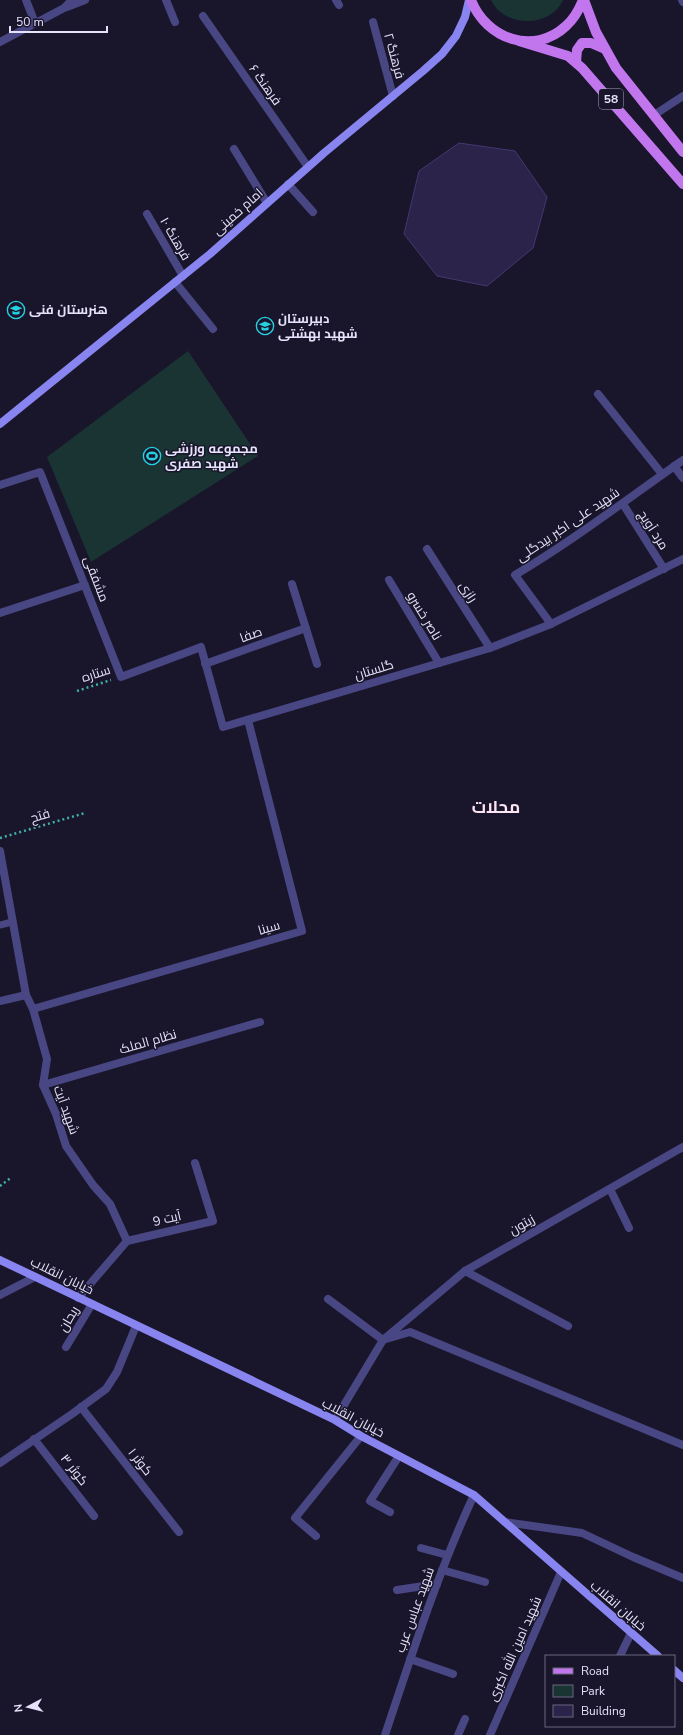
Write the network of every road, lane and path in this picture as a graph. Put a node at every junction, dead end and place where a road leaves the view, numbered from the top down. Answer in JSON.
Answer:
{"nodes":[{"id":1,"x":26,"y":0,"type":"edge"},
{"id":2,"x":72,"y":0,"type":"edge"},
{"id":3,"x":85,"y":0,"type":"edge"},
{"id":4,"x":166,"y":0,"type":"edge"},
{"id":5,"x":470,"y":0,"type":"edge"},
{"id":6,"x":584,"y":0,"type":"edge"},
{"id":7,"x":64,"y":8,"type":"junction"},
{"id":8,"x":203,"y":16,"type":"dead end"},
{"id":9,"x":175,"y":22,"type":"dead end"},
{"id":10,"x":373,"y":22,"type":"dead end"},
{"id":11,"x":35,"y":23,"type":"junction"},
{"id":12,"x":520,"y":41,"type":"junction"},
{"id":13,"x":0,"y":42,"type":"edge"},
{"id":14,"x":605,"y":49,"type":"junction"},
{"id":15,"x":576,"y":62,"type":"junction"},
{"id":16,"x":393,"y":96,"type":"junction"},
{"id":17,"x":683,"y":96,"type":"edge"},
{"id":18,"x":654,"y":115,"type":"junction"},
{"id":19,"x":234,"y":149,"type":"dead end"},
{"id":20,"x":683,"y":152,"type":"edge"},
{"id":21,"x":308,"y":167,"type":"junction"},
{"id":22,"x":288,"y":184,"type":"junction"},
{"id":23,"x":683,"y":184,"type":"edge"},
{"id":24,"x":267,"y":203,"type":"junction"},
{"id":25,"x":313,"y":212,"type":"dead end"},
{"id":26,"x":147,"y":214,"type":"dead end"},
{"id":27,"x":183,"y":276,"type":"junction"},
{"id":28,"x":175,"y":282,"type":"junction"},
{"id":29,"x":213,"y":329,"type":"dead end"},
{"id":30,"x":598,"y":394,"type":"dead end"},
{"id":31,"x":0,"y":424,"type":"edge"},
{"id":32,"x":683,"y":460,"type":"edge"},
{"id":33,"x":674,"y":466,"type":"junction"},
{"id":34,"x":662,"y":474,"type":"junction"},
{"id":35,"x":683,"y":478,"type":"edge"},
{"id":36,"x":0,"y":485,"type":"edge"},
{"id":37,"x":623,"y":504,"type":"junction"},
{"id":38,"x":426,"y":549,"type":"dead end"},
{"id":39,"x":683,"y":559,"type":"edge"},
{"id":40,"x":664,"y":569,"type":"junction"},
{"id":41,"x":389,"y":580,"type":"dead end"},
{"id":42,"x":292,"y":584,"type":"dead end"},
{"id":43,"x":85,"y":585,"type":"junction"},
{"id":44,"x":0,"y":613,"type":"edge"},
{"id":45,"x":551,"y":624,"type":"junction"},
{"id":46,"x":306,"y":628,"type":"junction"},
{"id":47,"x":490,"y":648,"type":"junction"},
{"id":48,"x":439,"y":663,"type":"junction"},
{"id":49,"x":205,"y":664,"type":"junction"},
{"id":50,"x":317,"y":664,"type":"dead end"},
{"id":51,"x":121,"y":677,"type":"junction"},
{"id":52,"x":77,"y":691,"type":"dead end"},
{"id":53,"x":248,"y":720,"type":"junction"},
{"id":54,"x":86,"y":813,"type":"dead end"},
{"id":55,"x":0,"y":838,"type":"edge"},
{"id":56,"x":0,"y":851,"type":"edge"},
{"id":57,"x":12,"y":922,"type":"junction"},
{"id":58,"x":0,"y":925,"type":"edge"},
{"id":59,"x":26,"y":995,"type":"junction"},
{"id":60,"x":0,"y":1001,"type":"edge"},
{"id":61,"x":34,"y":1009,"type":"junction"},
{"id":62,"x":260,"y":1022,"type":"dead end"},
{"id":63,"x":44,"y":1085,"type":"junction"},
{"id":64,"x":683,"y":1150,"type":"edge"},
{"id":65,"x":195,"y":1163,"type":"dead end"},
{"id":66,"x":12,"y":1177,"type":"dead end"},
{"id":67,"x":0,"y":1186,"type":"edge"},
{"id":68,"x":610,"y":1189,"type":"junction"},
{"id":69,"x":629,"y":1228,"type":"dead end"},
{"id":70,"x":127,"y":1241,"type":"junction"},
{"id":71,"x":0,"y":1260,"type":"edge"},
{"id":72,"x":465,"y":1271,"type":"junction"},
{"id":73,"x":35,"y":1277,"type":"junction"},
{"id":74,"x":0,"y":1295,"type":"edge"},
{"id":75,"x":78,"y":1298,"type":"junction"},
{"id":76,"x":328,"y":1299,"type":"dead end"},
{"id":77,"x":92,"y":1304,"type":"junction"},
{"id":78,"x":136,"y":1326,"type":"junction"},
{"id":79,"x":568,"y":1326,"type":"dead end"},
{"id":80,"x":383,"y":1340,"type":"junction"},
{"id":81,"x":66,"y":1346,"type":"dead end"},
{"id":82,"x":81,"y":1407,"type":"junction"},
{"id":83,"x":335,"y":1420,"type":"junction"},
{"id":84,"x":360,"y":1436,"type":"junction"},
{"id":85,"x":34,"y":1439,"type":"junction"},
{"id":86,"x":683,"y":1445,"type":"edge"},
{"id":87,"x":399,"y":1456,"type":"junction"},
{"id":88,"x":0,"y":1463,"type":"edge"},
{"id":89,"x":474,"y":1495,"type":"junction"},
{"id":90,"x":390,"y":1512,"type":"dead end"},
{"id":91,"x":94,"y":1516,"type":"dead end"},
{"id":92,"x":505,"y":1522,"type":"junction"},
{"id":93,"x":179,"y":1532,"type":"dead end"},
{"id":94,"x":316,"y":1536,"type":"dead end"},
{"id":95,"x":421,"y":1548,"type":"dead end"},
{"id":96,"x":447,"y":1555,"type":"junction"},
{"id":97,"x":442,"y":1570,"type":"junction"},
{"id":98,"x":561,"y":1572,"type":"junction"},
{"id":99,"x":683,"y":1578,"type":"edge"},
{"id":100,"x":485,"y":1582,"type":"dead end"},
{"id":101,"x":437,"y":1584,"type":"junction"},
{"id":102,"x":397,"y":1590,"type":"dead end"},
{"id":103,"x":631,"y":1633,"type":"junction"},
{"id":104,"x":620,"y":1655,"type":"edge"},
{"id":105,"x":657,"y":1655,"type":"edge"},
{"id":106,"x":410,"y":1659,"type":"junction"},
{"id":107,"x":675,"y":1671,"type":"edge"},
{"id":108,"x":453,"y":1674,"type":"dead end"},
{"id":109,"x":683,"y":1678,"type":"edge"},
{"id":110,"x":465,"y":1718,"type":"dead end"},
{"id":111,"x":385,"y":1735,"type":"edge"},
{"id":112,"x":458,"y":1735,"type":"edge"},
{"id":113,"x":490,"y":1735,"type":"edge"}],
"edges":[{"from":1,"to":11,"type":"street"},
{"from":2,"to":7,"type":"street"},
{"from":3,"to":7,"type":"street"},
{"from":4,"to":9,"type":"street"},
{"from":5,"to":12,"type":"main road","number":"58"},
{"from":5,"to":16,"type":"main road","name":"امام خمینی"},
{"from":6,"to":12,"type":"main road","number":"58"},
{"from":6,"to":14,"type":"main road","number":"58"},
{"from":7,"to":11,"type":"street"},
{"from":8,"to":21,"type":"street","name":"فرهنگ ۶"},
{"from":10,"to":16,"type":"street","name":"فرهنگ ۲"},
{"from":11,"to":13,"type":"street"},
{"from":12,"to":15,"type":"main road","number":"58"},
{"from":14,"to":15,"type":"main road"},
{"from":14,"to":18,"type":"main road","number":"58"},
{"from":15,"to":23,"type":"main road","number":"58"},
{"from":16,"to":21,"type":"main road","name":"امام خمینی"},
{"from":17,"to":18,"type":"street"},
{"from":18,"to":20,"type":"main road","number":"58"},
{"from":19,"to":24,"type":"street"},
{"from":21,"to":22,"type":"main road","name":"امام خمینی"},
{"from":22,"to":24,"type":"main road","name":"امام خمینی"},
{"from":22,"to":25,"type":"street"},
{"from":24,"to":27,"type":"main road","name":"امام خمینی"},
{"from":26,"to":27,"type":"street","name":"فرهنگ ۱۰"},
{"from":27,"to":28,"type":"main road","name":"امام خمینی"},
{"from":28,"to":29,"type":"street"},
{"from":28,"to":31,"type":"main road","name":"امام خمینی"},
{"from":30,"to":34,"type":"street"},
{"from":32,"to":33,"type":"street","name":"شهید علی اکبر بیدگلی"},
{"from":33,"to":34,"type":"street","name":"شهید علی اکبر بیدگلی"},
{"from":33,"to":35,"type":"street"},
{"from":34,"to":37,"type":"street","name":"شهید علی اکبر بیدگلی"},
{"from":36,"to":43,"type":"street","name":"مشفقی"},
{"from":37,"to":40,"type":"street","name":"مرد آویچ"},
{"from":37,"to":45,"type":"street","name":"شهید علی اکبر بیدگلی"},
{"from":38,"to":47,"type":"street","name":"رازی"},
{"from":39,"to":40,"type":"street","name":"گلستان"},
{"from":40,"to":45,"type":"street","name":"گلستان"},
{"from":41,"to":48,"type":"street","name":"ناصر خسرو"},
{"from":42,"to":46,"type":"street"},
{"from":43,"to":44,"type":"street"},
{"from":43,"to":51,"type":"street","name":"مشفقی"},
{"from":45,"to":47,"type":"street","name":"گلستان"},
{"from":46,"to":49,"type":"street","name":"صفا"},
{"from":46,"to":50,"type":"street"},
{"from":47,"to":48,"type":"street","name":"گلستان"},
{"from":48,"to":53,"type":"street","name":"گلستان"},
{"from":49,"to":51,"type":"street","name":"گلستان"},
{"from":49,"to":53,"type":"street","name":"گلستان"},
{"from":51,"to":52,"type":"path","name":"ستاره"},
{"from":53,"to":61,"type":"street","name":"سینا"},
{"from":54,"to":55,"type":"path","name":"فتح"},
{"from":56,"to":57,"type":"street","name":"شهید آیت"},
{"from":57,"to":58,"type":"lane"},
{"from":57,"to":59,"type":"street","name":"شهید آیت"},
{"from":59,"to":60,"type":"street"},
{"from":59,"to":61,"type":"street","name":"شهید آیت"},
{"from":61,"to":63,"type":"street","name":"شهید آیت"},
{"from":62,"to":63,"type":"street","name":"نظام الملک"},
{"from":63,"to":70,"type":"street","name":"شهید آیت"},
{"from":64,"to":68,"type":"street","name":"زیتون"},
{"from":65,"to":70,"type":"street","name":"آیت 9"},
{"from":66,"to":67,"type":"path"},
{"from":68,"to":69,"type":"street"},
{"from":68,"to":72,"type":"street","name":"زیتون"},
{"from":70,"to":75,"type":"street"},
{"from":71,"to":73,"type":"main road","name":"خیابان انقلاب"},
{"from":72,"to":79,"type":"street"},
{"from":72,"to":80,"type":"street","name":"زیتون"},
{"from":73,"to":74,"type":"street"},
{"from":73,"to":75,"type":"main road","name":"خیابان انقلاب"},
{"from":75,"to":77,"type":"main road","name":"خیابان انقلاب"},
{"from":76,"to":80,"type":"street"},
{"from":77,"to":78,"type":"main road","name":"خیابان انقلاب"},
{"from":77,"to":81,"type":"street","name":"ریحان"},
{"from":78,"to":82,"type":"street"},
{"from":78,"to":83,"type":"main road","name":"خیابان انقلاب"},
{"from":80,"to":83,"type":"street","name":"زیتون"},
{"from":80,"to":86,"type":"street"},
{"from":82,"to":85,"type":"street"},
{"from":82,"to":93,"type":"street","name":"کوثر ۱"},
{"from":83,"to":84,"type":"main road","name":"خیابان انقلاب"},
{"from":84,"to":87,"type":"main road","name":"خیابان انقلاب"},
{"from":84,"to":94,"type":"street"},
{"from":85,"to":88,"type":"street"},
{"from":85,"to":91,"type":"street","name":"کوثر ۳"},
{"from":87,"to":89,"type":"main road","name":"خیابان انقلاب"},
{"from":87,"to":90,"type":"street"},
{"from":89,"to":92,"type":"main road","name":"خیابان انقلاب"},
{"from":89,"to":96,"type":"street","name":"شهید عباس عرب"},
{"from":92,"to":98,"type":"main road","name":"خیابان انقلاب"},
{"from":92,"to":99,"type":"street"},
{"from":95,"to":96,"type":"street"},
{"from":96,"to":97,"type":"street","name":"شهید عباس عرب"},
{"from":97,"to":100,"type":"street"},
{"from":97,"to":101,"type":"street","name":"شهید عباس عرب"},
{"from":98,"to":103,"type":"main road","name":"خیابان انقلاب"},
{"from":98,"to":113,"type":"street","name":"شهید امین الله اکبری"},
{"from":101,"to":102,"type":"street"},
{"from":101,"to":106,"type":"street","name":"شهید عباس عرب"},
{"from":103,"to":104,"type":"street"},
{"from":103,"to":105,"type":"main road","name":"خیابان انقلاب"},
{"from":106,"to":108,"type":"street"},
{"from":106,"to":111,"type":"street","name":"شهید عباس عرب"},
{"from":107,"to":109,"type":"main road"},
{"from":110,"to":112,"type":"street"}]}
